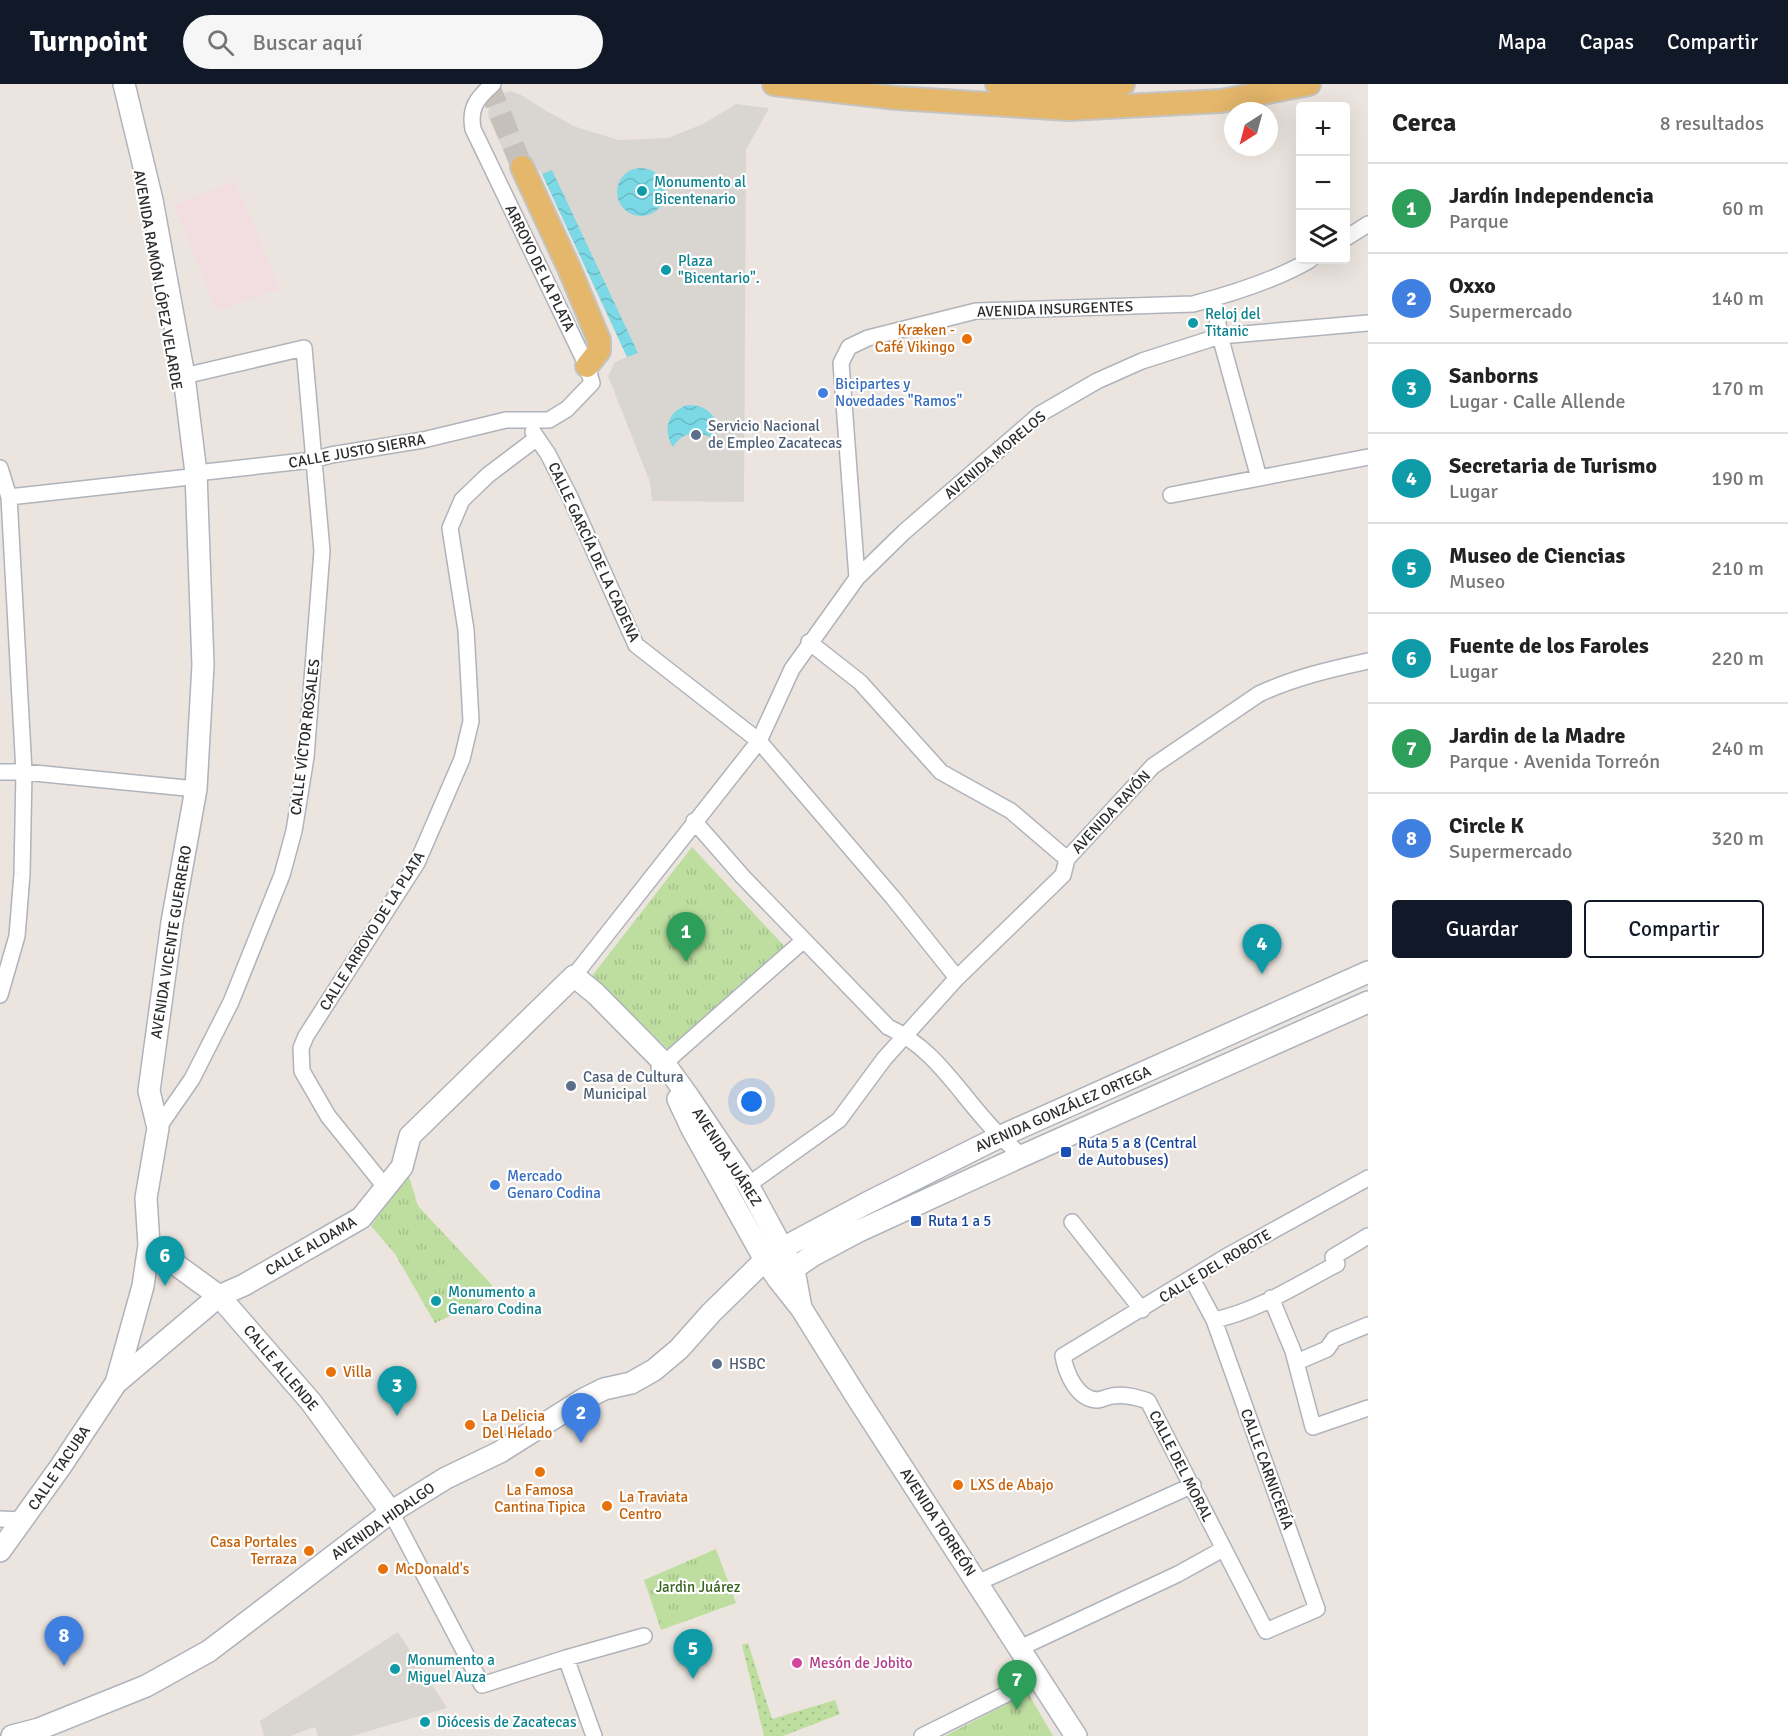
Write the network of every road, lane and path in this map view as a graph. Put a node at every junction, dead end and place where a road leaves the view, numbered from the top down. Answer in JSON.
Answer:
{"nodes":[{"id":1,"x":118,"y":84,"type":"edge"},
{"id":2,"x":124,"y":84,"type":"edge"},
{"id":3,"x":493,"y":84,"type":"edge"},
{"id":4,"x":774,"y":84,"type":"edge"},
{"id":5,"x":997,"y":84,"type":"edge"},
{"id":6,"x":1123,"y":84,"type":"edge"},
{"id":7,"x":1309,"y":84,"type":"edge"},
{"id":8,"x":522,"y":167,"type":"tunnel mouth"},
{"id":9,"x":1368,"y":224,"type":"edge"},
{"id":10,"x":1350,"y":235,"type":"edge"},
{"id":11,"x":1303,"y":264,"type":"edge"},
{"id":12,"x":1214,"y":299,"type":"junction"},
{"id":13,"x":1368,"y":323,"type":"edge"},
{"id":14,"x":1220,"y":336,"type":"junction"},
{"id":15,"x":587,"y":366,"type":"junction"},
{"id":16,"x":184,"y":376,"type":"junction"},
{"id":17,"x":524,"y":420,"type":"junction"},
{"id":18,"x":537,"y":438,"type":"junction"},
{"id":19,"x":1368,"y":456,"type":"edge"},
{"id":20,"x":313,"y":460,"type":"junction"},
{"id":21,"x":2,"y":477,"type":"edge"},
{"id":22,"x":1259,"y":478,"type":"junction"},
{"id":23,"x":194,"y":482,"type":"junction"},
{"id":24,"x":1171,"y":495,"type":"dead end"},
{"id":25,"x":9,"y":497,"type":"junction"},
{"id":26,"x":857,"y":578,"type":"junction"},
{"id":27,"x":809,"y":642,"type":"junction"},
{"id":28,"x":1368,"y":662,"type":"edge"},
{"id":29,"x":759,"y":741,"type":"junction"},
{"id":30,"x":0,"y":772,"type":"edge"},
{"id":31,"x":24,"y":772,"type":"junction"},
{"id":32,"x":196,"y":789,"type":"junction"},
{"id":33,"x":694,"y":821,"type":"junction"},
{"id":34,"x":1067,"y":860,"type":"junction"},
{"id":35,"x":804,"y":940,"type":"junction"},
{"id":36,"x":1368,"y":972,"type":"edge"},
{"id":37,"x":574,"y":976,"type":"junction"},
{"id":38,"x":957,"y":978,"type":"junction"},
{"id":39,"x":0,"y":995,"type":"edge"},
{"id":40,"x":1368,"y":1002,"type":"edge"},
{"id":41,"x":906,"y":1035,"type":"junction"},
{"id":42,"x":659,"y":1062,"type":"junction"},
{"id":43,"x":158,"y":1128,"type":"junction"},
{"id":44,"x":999,"y":1137,"type":"junction"},
{"id":45,"x":1022,"y":1156,"type":"junction"},
{"id":46,"x":1368,"y":1178,"type":"edge"},
{"id":47,"x":748,"y":1185,"type":"junction"},
{"id":48,"x":386,"y":1188,"type":"junction"},
{"id":49,"x":1072,"y":1222,"type":"dead end"},
{"id":50,"x":1368,"y":1236,"type":"edge"},
{"id":51,"x":149,"y":1245,"type":"junction"},
{"id":52,"x":773,"y":1254,"type":"junction"},
{"id":53,"x":786,"y":1274,"type":"junction"},
{"id":54,"x":1192,"y":1279,"type":"junction"},
{"id":55,"x":219,"y":1296,"type":"junction"},
{"id":56,"x":1271,"y":1298,"type":"junction"},
{"id":57,"x":1142,"y":1310,"type":"junction"},
{"id":58,"x":1214,"y":1320,"type":"junction"},
{"id":59,"x":1368,"y":1325,"type":"edge"},
{"id":60,"x":1063,"y":1356,"type":"joint"},
{"id":61,"x":1297,"y":1362,"type":"junction"},
{"id":62,"x":116,"y":1383,"type":"junction"},
{"id":63,"x":1368,"y":1408,"type":"edge"},
{"id":64,"x":1193,"y":1485,"type":"junction"},
{"id":65,"x":391,"y":1512,"type":"junction"},
{"id":66,"x":0,"y":1519,"type":"edge"},
{"id":67,"x":23,"y":1520,"type":"junction"},
{"id":68,"x":1223,"y":1549,"type":"junction"},
{"id":69,"x":0,"y":1551,"type":"edge"},
{"id":70,"x":977,"y":1583,"type":"junction"},
{"id":71,"x":1266,"y":1631,"type":"joint"},
{"id":72,"x":644,"y":1636,"type":"dead end"},
{"id":73,"x":1020,"y":1648,"type":"junction"},
{"id":74,"x":566,"y":1658,"type":"junction"},
{"id":75,"x":1039,"y":1678,"type":"junction"},
{"id":76,"x":12,"y":1736,"type":"edge"},
{"id":77,"x":594,"y":1736,"type":"edge"},
{"id":78,"x":922,"y":1736,"type":"edge"},
{"id":79,"x":1076,"y":1736,"type":"edge"}],
"edges":[{"from":1,"to":23,"type":"street","name":"AVENIDA RAMÓN LÓPEZ VELARDE"},
{"from":2,"to":16,"type":"street","name":"AVENIDA RAMÓN LÓPEZ VELARDE"},
{"from":3,"to":15,"type":"street","name":"ARROYO DE LA PLATA"},
{"from":4,"to":7,"type":"main road"},
{"from":5,"to":6,"type":"main road"},
{"from":8,"to":15,"type":"main road"},
{"from":9,"to":10,"type":"street"},
{"from":11,"to":12,"type":"street","name":"AVENIDA INSURGENTES"},
{"from":12,"to":14,"type":"street"},
{"from":12,"to":26,"type":"street","name":"AVENIDA INSURGENTES"},
{"from":13,"to":14,"type":"street","name":"AVENIDA MORELOS"},
{"from":14,"to":22,"type":"street"},
{"from":14,"to":26,"type":"street","name":"AVENIDA MORELOS"},
{"from":15,"to":17,"type":"street"},
{"from":16,"to":20,"type":"street","name":"CALLE VÍCTOR ROSALES"},
{"from":16,"to":23,"type":"street","name":"AVENIDA RAMÓN LÓPEZ VELARDE"},
{"from":17,"to":18,"type":"street","name":"CALLE GARCÍA DE LA CADENA"},
{"from":17,"to":20,"type":"street","name":"CALLE JUSTO SIERRA"},
{"from":18,"to":29,"type":"street","name":"CALLE GARCÍA DE LA CADENA"},
{"from":18,"to":48,"type":"street","name":"CALLE ARROYO DE LA PLATA"},
{"from":19,"to":22,"type":"street"},
{"from":20,"to":23,"type":"street","name":"CALLE JUSTO SIERRA"},
{"from":20,"to":43,"type":"street","name":"CALLE VÍCTOR ROSALES"},
{"from":21,"to":25,"type":"street"},
{"from":22,"to":24,"type":"street"},
{"from":23,"to":25,"type":"street","name":"CALLE JUSTO SIERRA"},
{"from":23,"to":32,"type":"street","name":"AVENIDA VICENTE GUERRERO"},
{"from":25,"to":31,"type":"street"},
{"from":26,"to":27,"type":"street","name":"AVENIDA MORELOS"},
{"from":27,"to":29,"type":"street","name":"AVENIDA MORELOS"},
{"from":27,"to":34,"type":"street"},
{"from":28,"to":34,"type":"street","name":"AVENIDA RAYÓN"},
{"from":29,"to":33,"type":"street","name":"AVENIDA MORELOS"},
{"from":29,"to":38,"type":"street","name":"CALLE GARCÍA DE LA CADENA"},
{"from":30,"to":31,"type":"street"},
{"from":31,"to":32,"type":"street"},
{"from":31,"to":39,"type":"street"},
{"from":32,"to":43,"type":"street","name":"AVENIDA VICENTE GUERRERO"},
{"from":33,"to":35,"type":"street"},
{"from":33,"to":37,"type":"street","name":"AVENIDA MORELOS"},
{"from":34,"to":38,"type":"street","name":"AVENIDA RAYÓN"},
{"from":35,"to":41,"type":"street"},
{"from":35,"to":42,"type":"street"},
{"from":36,"to":44,"type":"street","name":"AVENIDA GONZÁLEZ ORTEGA"},
{"from":37,"to":42,"type":"street","name":"AVENIDA JUÁREZ"},
{"from":37,"to":48,"type":"street","name":"CALLE ALDAMA"},
{"from":38,"to":41,"type":"street","name":"AVENIDA RAYÓN"},
{"from":40,"to":45,"type":"street","name":"AVENIDA GONZÁLEZ ORTEGA"},
{"from":41,"to":44,"type":"street"},
{"from":41,"to":47,"type":"street","name":"AVENIDA RAYÓN"},
{"from":42,"to":47,"type":"street","name":"AVENIDA JUÁREZ"},
{"from":42,"to":52,"type":"street"},
{"from":43,"to":51,"type":"street","name":"AVENIDA VICENTE GUERRERO"},
{"from":44,"to":45,"type":"street"},
{"from":44,"to":52,"type":"street","name":"AVENIDA GONZÁLEZ ORTEGA"},
{"from":45,"to":53,"type":"street","name":"AVENIDA GONZÁLEZ ORTEGA"},
{"from":46,"to":54,"type":"street","name":"CALLE DEL ROBOTE"},
{"from":47,"to":52,"type":"street","name":"AVENIDA JUÁREZ"},
{"from":48,"to":55,"type":"street","name":"CALLE ALDAMA"},
{"from":49,"to":57,"type":"street"},
{"from":50,"to":56,"type":"street"},
{"from":51,"to":55,"type":"street","name":"CALLE ALLENDE"},
{"from":51,"to":62,"type":"street","name":"AVENIDA VICENTE GUERRERO"},
{"from":52,"to":53,"type":"street","name":"AVENIDA JUÁREZ"},
{"from":52,"to":65,"type":"street","name":"AVENIDA HIDALGO"},
{"from":53,"to":70,"type":"street","name":"AVENIDA TORREÓN"},
{"from":54,"to":57,"type":"street","name":"CALLE DEL ROBOTE"},
{"from":54,"to":58,"type":"street","name":"CALLE CARNICERÍA"},
{"from":55,"to":62,"type":"street","name":"CALLE ALDAMA"},
{"from":55,"to":65,"type":"street","name":"CALLE ALLENDE"},
{"from":56,"to":58,"type":"street"},
{"from":56,"to":61,"type":"street"},
{"from":57,"to":60,"type":"street","name":"CALLE DEL ROBOTE"},
{"from":58,"to":71,"type":"street","name":"CALLE CARNICERÍA"},
{"from":59,"to":61,"type":"street"},
{"from":60,"to":64,"type":"street","name":"CALLE DEL MORAL"},
{"from":61,"to":63,"type":"street"},
{"from":62,"to":67,"type":"street","name":"CALLE TACUBA"},
{"from":64,"to":68,"type":"street","name":"CALLE DEL MORAL"},
{"from":64,"to":70,"type":"street"},
{"from":65,"to":74,"type":"street"},
{"from":65,"to":76,"type":"street","name":"AVENIDA HIDALGO"},
{"from":66,"to":67,"type":"street"},
{"from":67,"to":69,"type":"street","name":"CALLE TACUBA"},
{"from":68,"to":71,"type":"street","name":"CALLE DEL MORAL"},
{"from":68,"to":73,"type":"street"},
{"from":70,"to":73,"type":"street","name":"AVENIDA TORREÓN"},
{"from":72,"to":74,"type":"street"},
{"from":73,"to":75,"type":"street","name":"AVENIDA TORREÓN"},
{"from":74,"to":77,"type":"street"},
{"from":75,"to":78,"type":"street"},
{"from":75,"to":79,"type":"street","name":"AVENIDA TORREÓN"}]}
